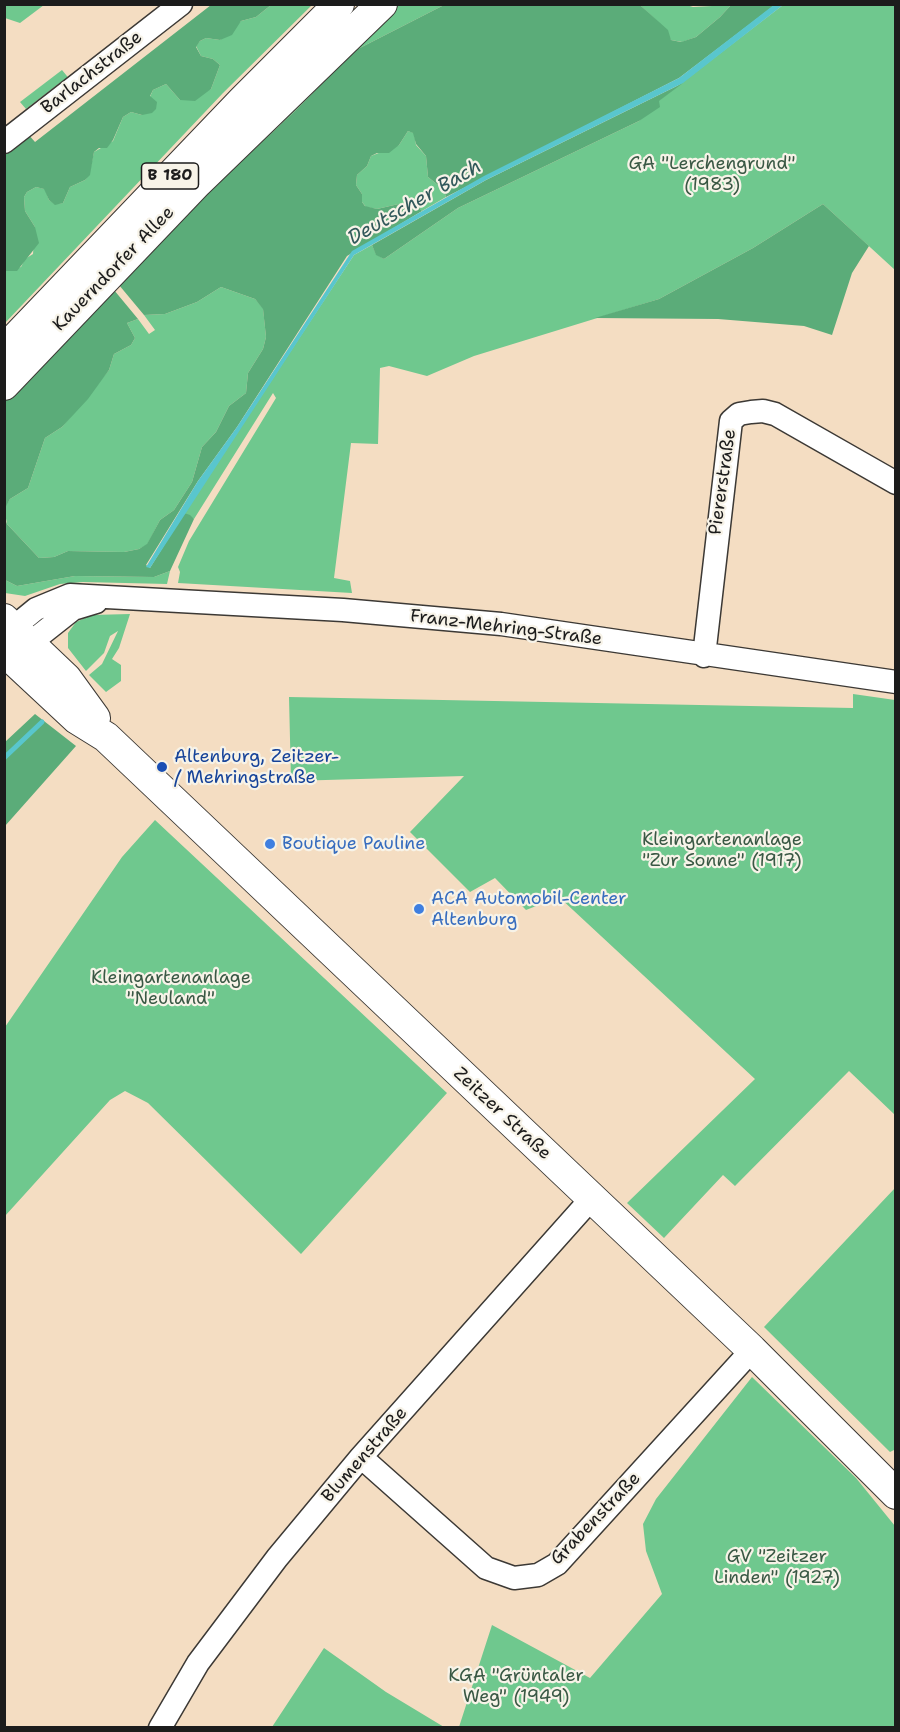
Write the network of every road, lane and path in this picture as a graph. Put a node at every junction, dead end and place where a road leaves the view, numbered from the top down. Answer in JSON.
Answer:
{"nodes":[{"id":1,"x":181,"y":4,"type":"edge"},
{"id":2,"x":339,"y":4,"type":"edge"},
{"id":3,"x":382,"y":4,"type":"edge"},
{"id":4,"x":4,"y":142,"type":"edge"},
{"id":5,"x":4,"y":350,"type":"edge"},
{"id":6,"x":4,"y":385,"type":"edge"},
{"id":7,"x":896,"y":483,"type":"edge"},
{"id":8,"x":12,"y":639,"type":"edge"},
{"id":9,"x":704,"y":656,"type":"junction"},
{"id":10,"x":896,"y":682,"type":"edge"},
{"id":11,"x":591,"y":1199,"type":"junction"},
{"id":12,"x":752,"y":1350,"type":"junction"},
{"id":13,"x":361,"y":1457,"type":"junction"},
{"id":14,"x":896,"y":1494,"type":"edge"},
{"id":15,"x":160,"y":1728,"type":"edge"}],
"edges":[{"from":1,"to":4,"type":"street","name":"Barlachstraße"},
{"from":2,"to":5,"type":"main road","name":"Kauerndorfer Allee","number":"B 180"},
{"from":3,"to":6,"type":"main road","name":"Kauerndorfer Allee","number":"B 180"},
{"from":7,"to":9,"type":"street","name":"Piererstraße"},
{"from":8,"to":9,"type":"street","name":"Franz-Mehring-Straße"},
{"from":8,"to":11,"type":"main road","name":"Zeitzer Straße"},
{"from":9,"to":10,"type":"street","name":"Franz-Mehring-Straße"},
{"from":11,"to":12,"type":"main road","name":"Zeitzer Straße"},
{"from":11,"to":13,"type":"street","name":"Blumenstraße"},
{"from":12,"to":13,"type":"street","name":"Grabenstraße"},
{"from":12,"to":14,"type":"main road","name":"Zeitzer Straße"},
{"from":13,"to":15,"type":"street","name":"Blumenstraße"}]}
